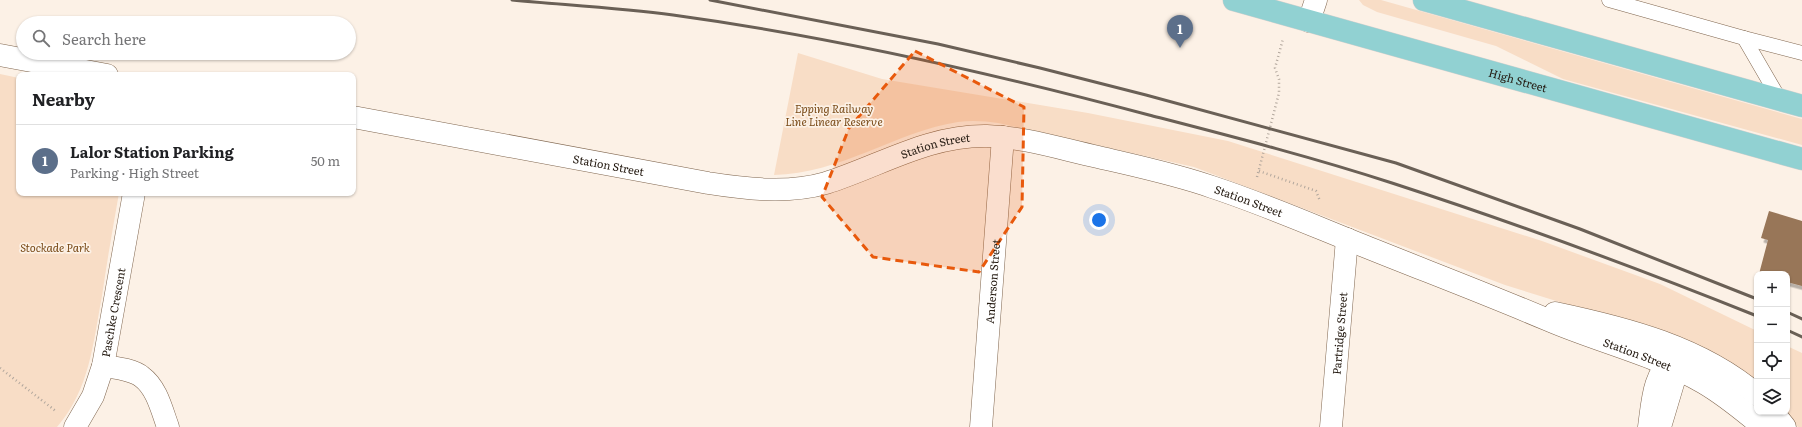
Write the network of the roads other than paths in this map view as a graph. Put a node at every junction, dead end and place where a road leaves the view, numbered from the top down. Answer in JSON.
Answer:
{"nodes":[{"id":1,"x":1234,"y":0,"type":"edge"},
{"id":2,"x":1316,"y":0,"type":"edge"},
{"id":3,"x":1424,"y":0,"type":"edge"},
{"id":4,"x":1609,"y":0,"type":"edge"},
{"id":5,"x":1299,"y":18,"type":"junction"},
{"id":6,"x":1744,"y":38,"type":"junction"},
{"id":7,"x":1802,"y":53,"type":"edge"},
{"id":8,"x":0,"y":55,"type":"edge"},
{"id":9,"x":16,"y":58,"type":"edge"},
{"id":10,"x":27,"y":60,"type":"edge"},
{"id":11,"x":91,"y":72,"type":"edge"},
{"id":12,"x":1780,"y":100,"type":"junction"},
{"id":13,"x":1802,"y":106,"type":"edge"},
{"id":14,"x":356,"y":118,"type":"edge"},
{"id":15,"x":1003,"y":137,"type":"junction"},
{"id":16,"x":1802,"y":159,"type":"edge"},
{"id":17,"x":133,"y":196,"type":"edge"},
{"id":18,"x":1347,"y":240,"type":"junction"},
{"id":19,"x":1674,"y":361,"type":"junction"},
{"id":20,"x":103,"y":366,"type":"junction"},
{"id":21,"x":1754,"y":393,"type":"edge"},
{"id":22,"x":1775,"y":415,"type":"edge"},
{"id":23,"x":69,"y":422,"type":"edge"},
{"id":24,"x":168,"y":427,"type":"edge"},
{"id":25,"x":981,"y":427,"type":"edge"},
{"id":26,"x":1331,"y":427,"type":"edge"},
{"id":27,"x":1649,"y":427,"type":"edge"},
{"id":28,"x":1660,"y":427,"type":"edge"},
{"id":29,"x":1763,"y":427,"type":"edge"},
{"id":30,"x":1785,"y":427,"type":"edge"}],
"edges":[{"from":1,"to":5,"type":"main road","name":"High Street"},
{"from":2,"to":5,"type":"street"},
{"from":3,"to":12,"type":"main road"},
{"from":4,"to":6,"type":"lane"},
{"from":5,"to":16,"type":"main road","name":"High Street"},
{"from":6,"to":7,"type":"lane"},
{"from":6,"to":12,"type":"lane"},
{"from":8,"to":9,"type":"street"},
{"from":10,"to":11,"type":"street"},
{"from":12,"to":13,"type":"main road"},
{"from":14,"to":15,"type":"street","name":"Station Street"},
{"from":15,"to":18,"type":"street","name":"Station Street"},
{"from":15,"to":25,"type":"street","name":"Anderson Street"},
{"from":17,"to":20,"type":"street","name":"Paschke Crescent"},
{"from":18,"to":19,"type":"street","name":"Station Street"},
{"from":18,"to":26,"type":"street","name":"Partridge Street"},
{"from":19,"to":21,"type":"street","name":"Station Street"},
{"from":19,"to":27,"type":"street"},
{"from":19,"to":28,"type":"street"},
{"from":19,"to":29,"type":"street","name":"Station Street"},
{"from":20,"to":23,"type":"street","name":"Paschke Crescent"},
{"from":20,"to":24,"type":"street"},
{"from":22,"to":30,"type":"street"}]}
